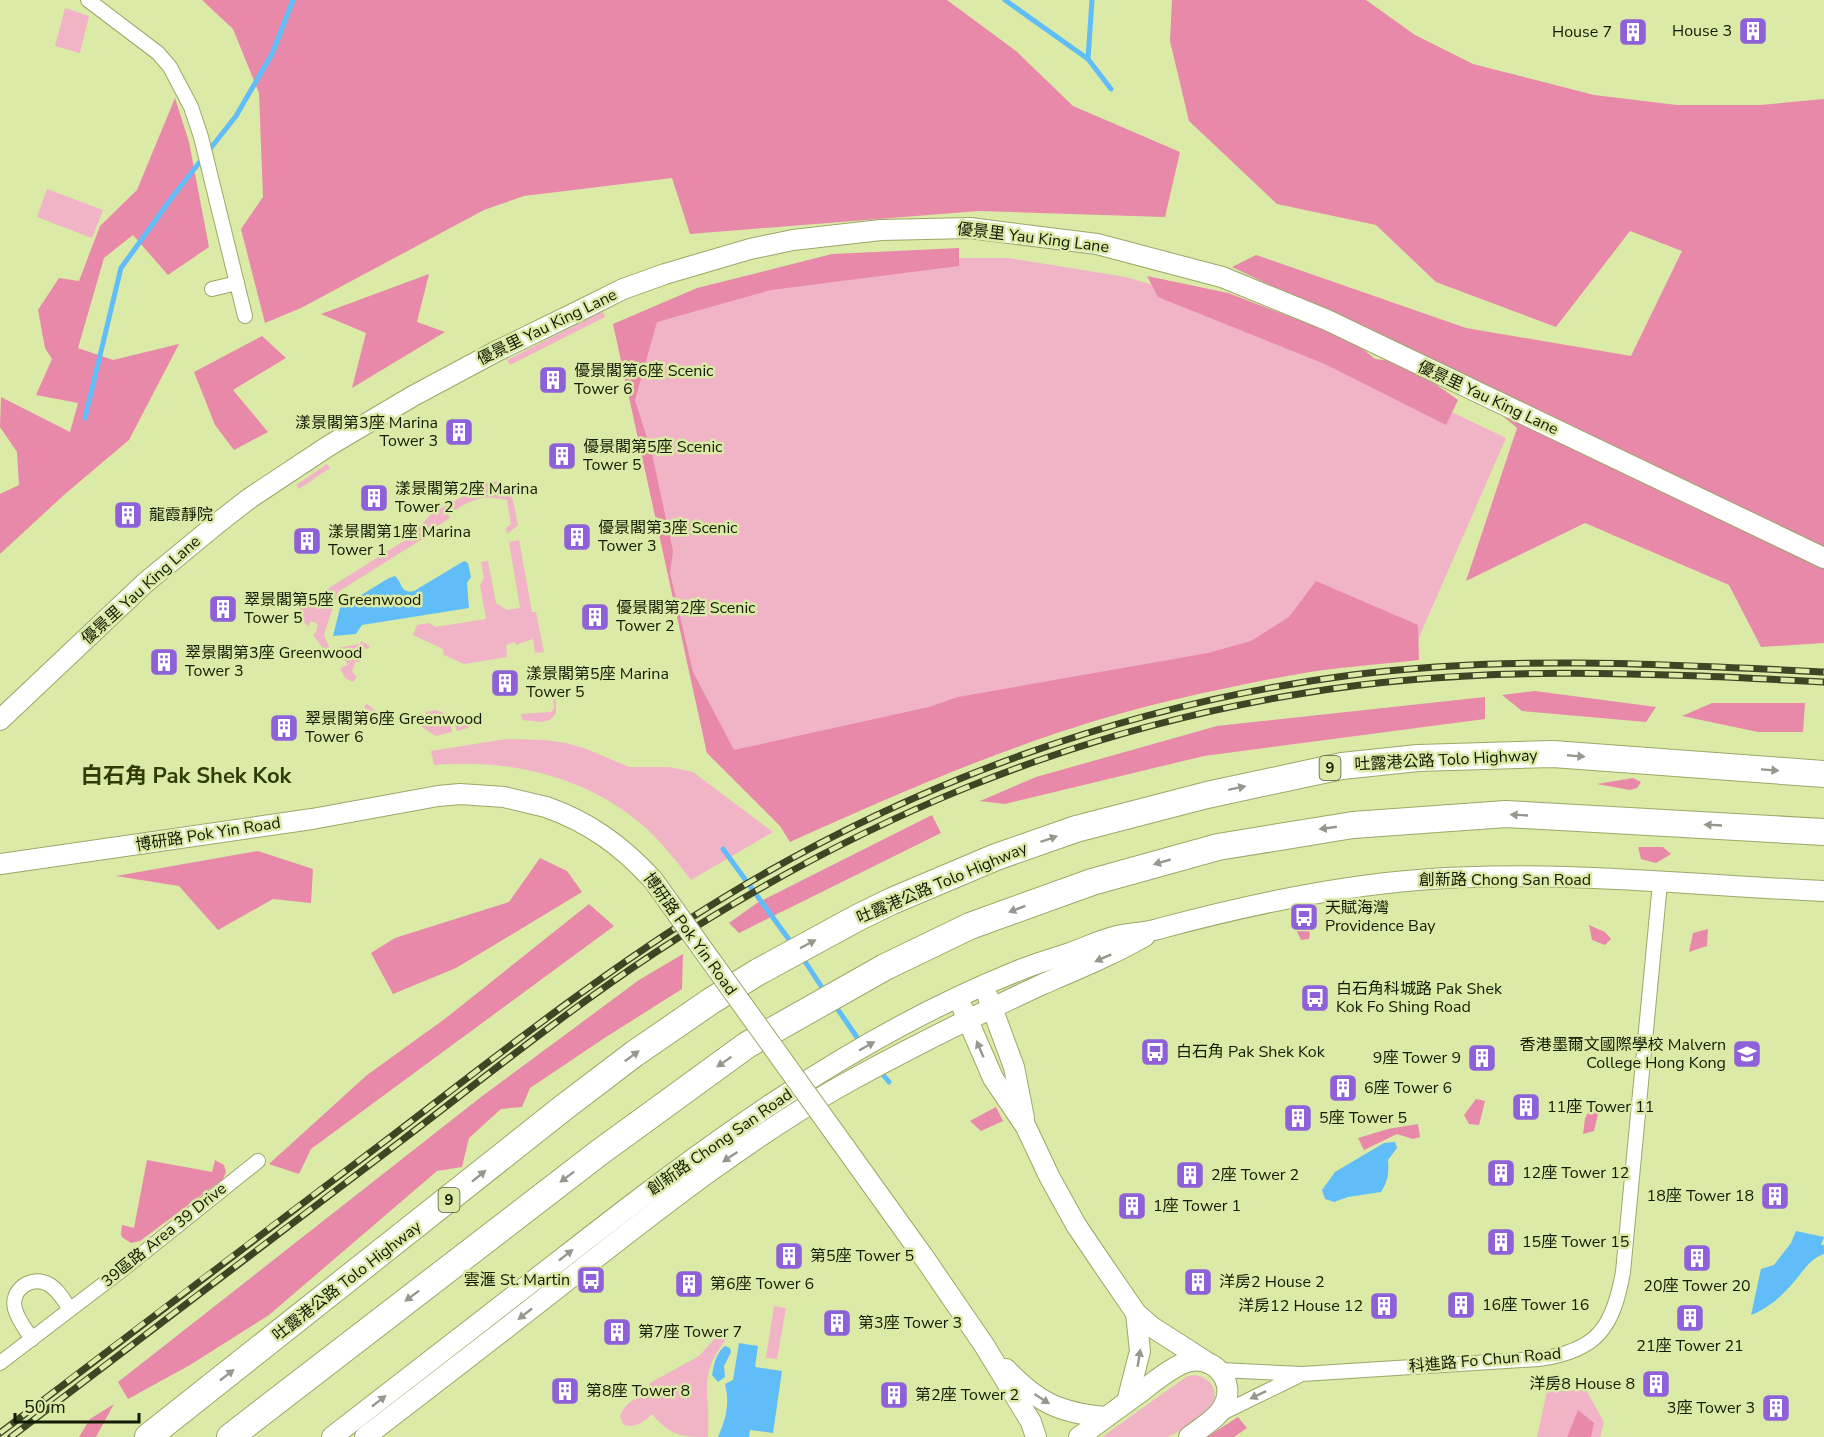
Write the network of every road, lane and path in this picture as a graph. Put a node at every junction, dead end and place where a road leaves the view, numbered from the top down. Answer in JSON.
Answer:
{"nodes":[{"id":1,"x":88,"y":0,"type":"edge"},
{"id":2,"x":237,"y":283,"type":"junction"},
{"id":3,"x":212,"y":289,"type":"dead end"},
{"id":4,"x":245,"y":316,"type":"dead end"},
{"id":5,"x":1824,"y":558,"type":"edge"},
{"id":6,"x":0,"y":720,"type":"edge"},
{"id":7,"x":1824,"y":774,"type":"edge"},
{"id":8,"x":1793,"y":830,"type":"junction"},
{"id":9,"x":1824,"y":832,"type":"edge"},
{"id":10,"x":1824,"y":838,"type":"edge"},
{"id":11,"x":64,"y":856,"type":"junction"},
{"id":12,"x":0,"y":864,"type":"edge"},
{"id":13,"x":0,"y":874,"type":"edge"},
{"id":14,"x":1660,"y":883,"type":"junction"},
{"id":15,"x":1824,"y":891,"type":"edge"},
{"id":16,"x":1155,"y":930,"type":"junction"},
{"id":17,"x":983,"y":986,"type":"junction"},
{"id":18,"x":958,"y":998,"type":"junction"},
{"id":19,"x":993,"y":1008,"type":"junction"},
{"id":20,"x":968,"y":1020,"type":"junction"},
{"id":21,"x":1026,"y":1127,"type":"junction"},
{"id":22,"x":258,"y":1161,"type":"dead end"},
{"id":23,"x":70,"y":1309,"type":"junction"},
{"id":24,"x":1136,"y":1313,"type":"junction"},
{"id":25,"x":32,"y":1339,"type":"junction"},
{"id":26,"x":984,"y":1345,"type":"junction"},
{"id":27,"x":0,"y":1364,"type":"edge"},
{"id":28,"x":1213,"y":1366,"type":"junction"},
{"id":29,"x":1302,"y":1374,"type":"junction"},
{"id":30,"x":1127,"y":1402,"type":"junction"},
{"id":31,"x":1215,"y":1416,"type":"junction"},
{"id":32,"x":1106,"y":1417,"type":"junction"},
{"id":33,"x":148,"y":1437,"type":"edge"},
{"id":34,"x":230,"y":1437,"type":"edge"},
{"id":35,"x":332,"y":1437,"type":"edge"},
{"id":36,"x":365,"y":1437,"type":"edge"},
{"id":37,"x":1036,"y":1437,"type":"edge"},
{"id":38,"x":1079,"y":1437,"type":"edge"},
{"id":39,"x":1189,"y":1437,"type":"edge"}],
"edges":[{"from":1,"to":2,"type":"street"},
{"from":2,"to":3,"type":"street"},
{"from":2,"to":4,"type":"street"},
{"from":5,"to":6,"type":"street","name":"優景里 Yau King Lane"},
{"from":33,"to":7,"type":"highway","name":"吐露港公路 Tolo Highway","number":"9","one_way":true},
{"from":8,"to":9,"type":"highway"},
{"from":8,"to":10,"type":"highway"},
{"from":8,"to":34,"type":"highway","one_way":true},
{"from":11,"to":12,"type":"street","name":"博研路 Pok Yin Road"},
{"from":11,"to":13,"type":"street","name":"博研路 Pok Yin Road"},
{"from":11,"to":26,"type":"street","name":"博研路 Pok Yin Road","bridge":true},
{"from":14,"to":15,"type":"street","name":"創新路 Chong San Road"},
{"from":14,"to":16,"type":"street","name":"創新路 Chong San Road"},
{"from":14,"to":29,"type":"street","name":"科進路 Fo Chun Road"},
{"from":16,"to":17,"type":"street","name":"創新路 Chong San Road"},
{"from":16,"to":19,"type":"street","name":"創新路 Chong San Road","one_way":true},
{"from":17,"to":18,"type":"street","name":"創新路 Chong San Road"},
{"from":17,"to":19,"type":"street"},
{"from":18,"to":20,"type":"street"},
{"from":35,"to":18,"type":"street","name":"創新路 Chong San Road","one_way":true},
{"from":19,"to":20,"type":"street","name":"創新路 Chong San Road"},
{"from":19,"to":21,"type":"street"},
{"from":21,"to":20,"type":"street","one_way":true},
{"from":20,"to":36,"type":"street","name":"創新路 Chong San Road","one_way":true},
{"from":21,"to":24,"type":"street"},
{"from":22,"to":23,"type":"street","name":"39區路 Area 39 Drive"},
{"from":23,"to":25,"type":"street","name":"39區路 Area 39 Drive"},
{"from":23,"to":25,"type":"street"},
{"from":24,"to":28,"type":"street"},
{"from":30,"to":24,"type":"street","one_way":true},
{"from":25,"to":27,"type":"street","name":"39區路 Area 39 Drive"},
{"from":26,"to":32,"type":"street","name":"博研路 Pok Yin Road","one_way":true},
{"from":26,"to":37,"type":"street","name":"博研路 Pok Yin Road"},
{"from":28,"to":29,"type":"street","name":"科進路 Fo Chun Road"},
{"from":28,"to":30,"type":"street","name":"科進路 Fo Chun Road"},
{"from":28,"to":31,"type":"street","name":"科進路 Fo Chun Road"},
{"from":29,"to":31,"type":"street","name":"科進路 Fo Chun Road","one_way":true},
{"from":30,"to":32,"type":"street","name":"科進路 Fo Chun Road"},
{"from":31,"to":39,"type":"street","name":"科進路 Fo Chun Road"},
{"from":32,"to":38,"type":"street","name":"科進路 Fo Chun Road"}]}
